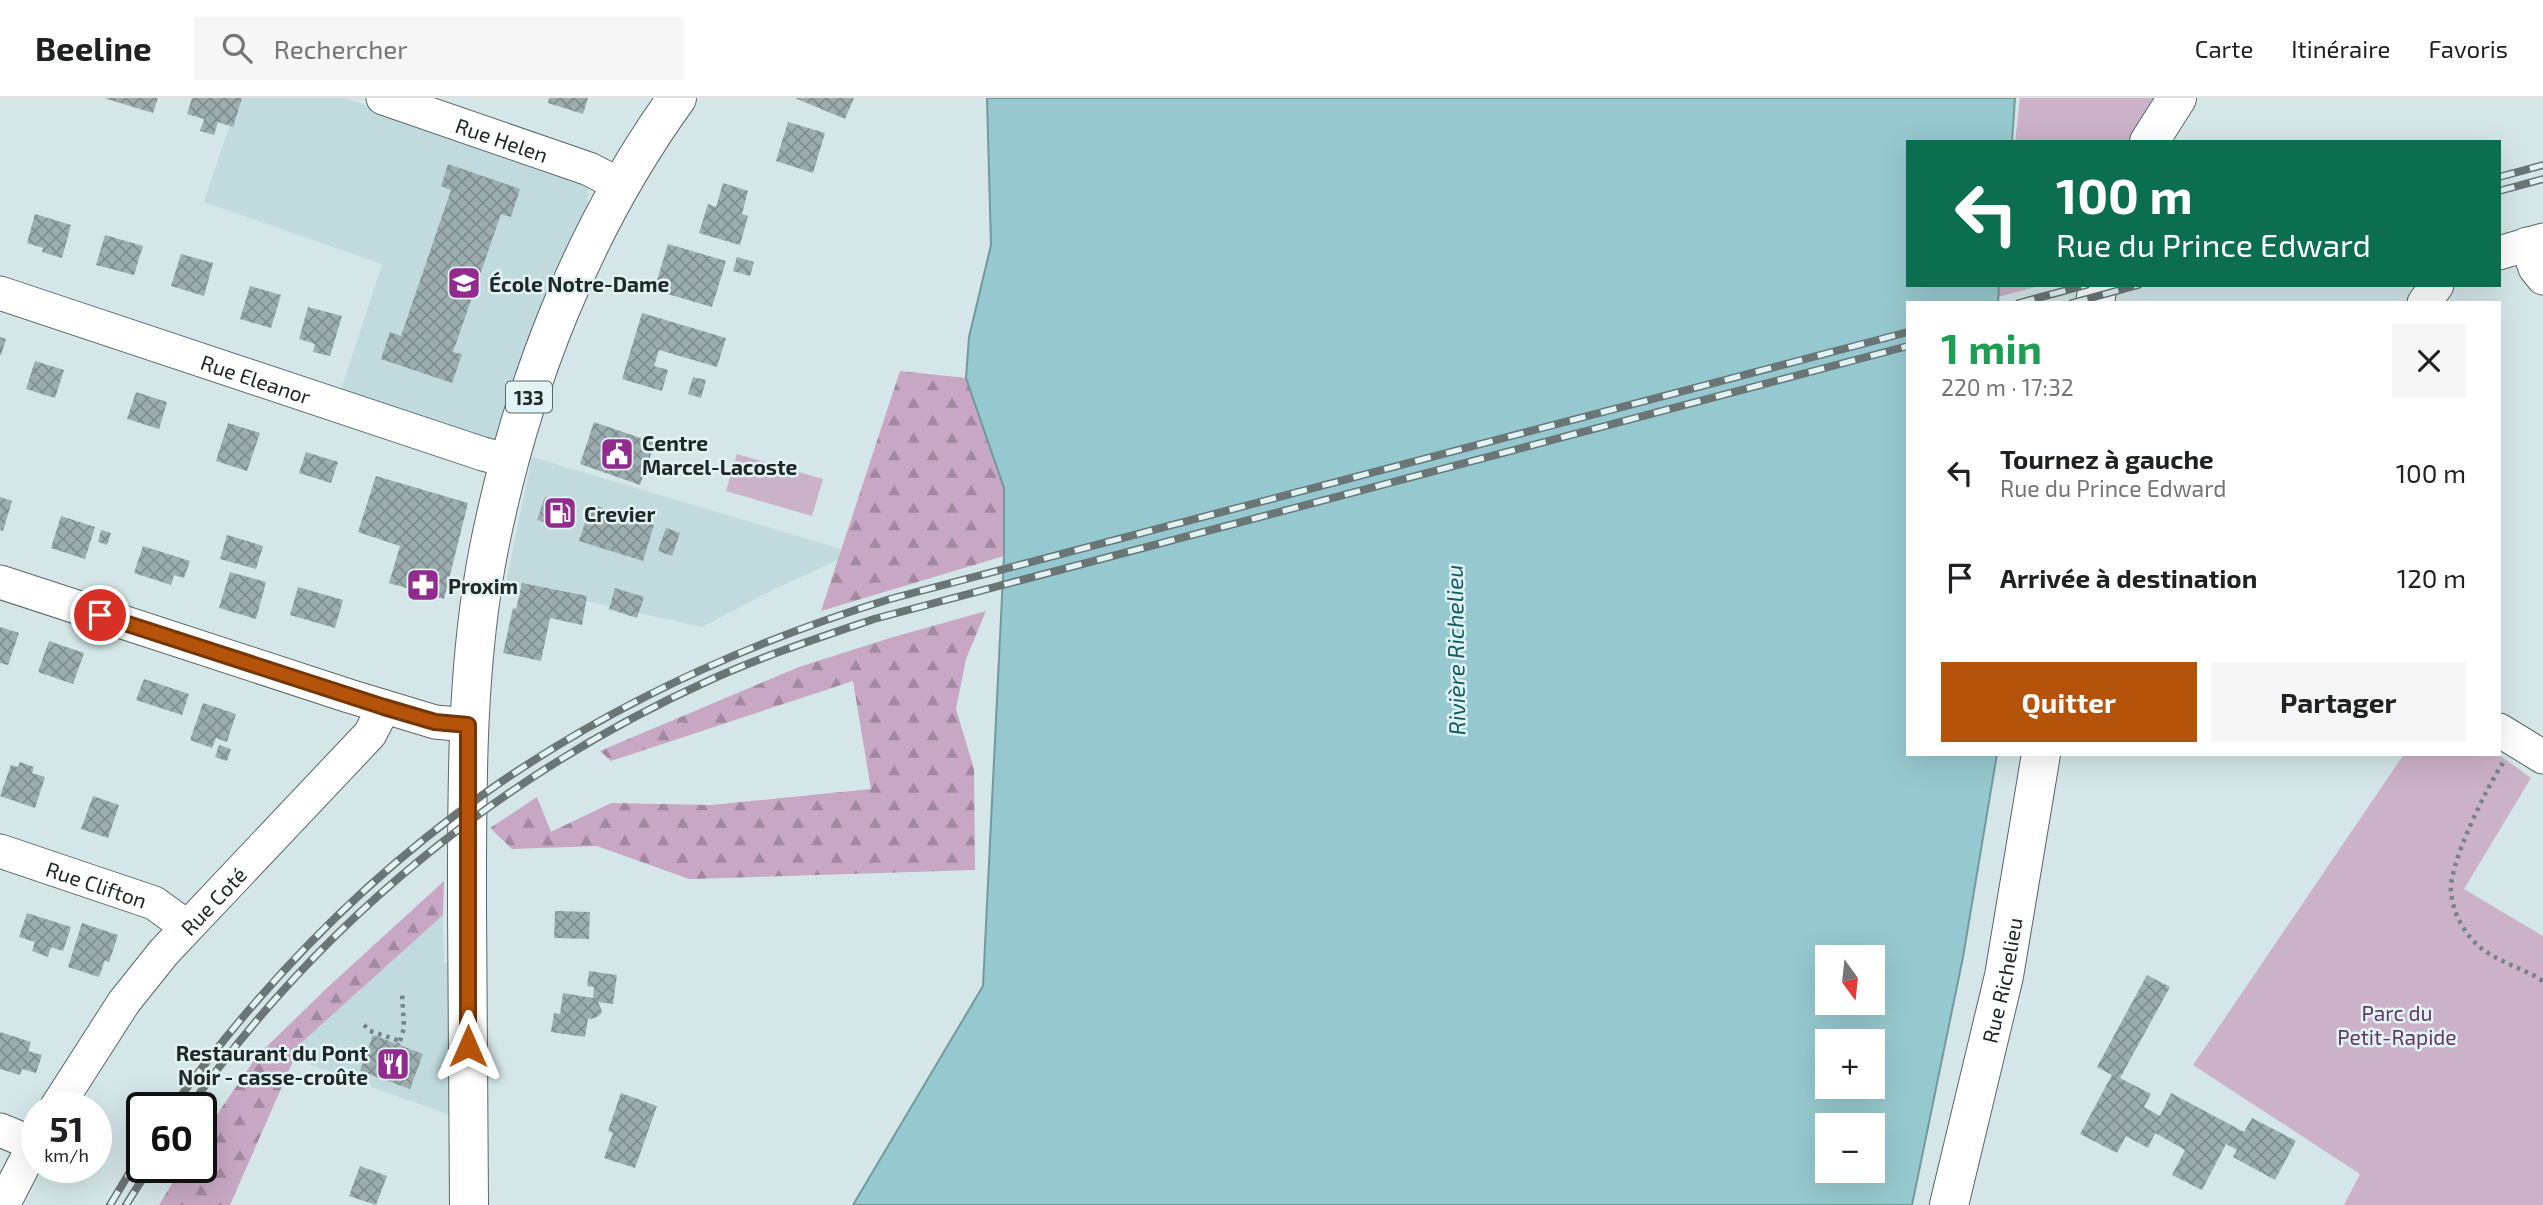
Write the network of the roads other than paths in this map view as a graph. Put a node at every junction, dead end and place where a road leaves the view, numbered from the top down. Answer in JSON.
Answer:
{"nodes":[{"id":1,"x":383,"y":98,"type":"edge"},
{"id":2,"x":677,"y":98,"type":"edge"},
{"id":3,"x":2177,"y":98,"type":"edge"},
{"id":4,"x":2150,"y":140,"type":"edge"},
{"id":5,"x":620,"y":185,"type":"junction"},
{"id":6,"x":2523,"y":246,"type":"edge"},
{"id":7,"x":2543,"y":278,"type":"edge"},
{"id":8,"x":0,"y":293,"type":"edge"},
{"id":9,"x":510,"y":461,"type":"junction"},
{"id":10,"x":0,"y":582,"type":"edge"},
{"id":11,"x":384,"y":707,"type":"junction"},
{"id":12,"x":468,"y":725,"type":"junction"},
{"id":13,"x":2041,"y":756,"type":"edge"},
{"id":14,"x":0,"y":851,"type":"edge"},
{"id":15,"x":186,"y":926,"type":"junction"},
{"id":16,"x":66,"y":1092,"type":"edge"},
{"id":17,"x":0,"y":1130,"type":"edge"},
{"id":18,"x":21,"y":1137,"type":"edge"},
{"id":19,"x":21,"y":1169,"type":"edge"},
{"id":20,"x":3,"y":1205,"type":"edge"},
{"id":21,"x":468,"y":1205,"type":"edge"},
{"id":22,"x":1949,"y":1205,"type":"edge"}],
"edges":[{"from":1,"to":5,"type":"street","name":"Rue Helen"},
{"from":2,"to":5,"type":"main road","number":"133"},
{"from":3,"to":4,"type":"main road"},
{"from":5,"to":9,"type":"main road","number":"133"},
{"from":6,"to":7,"type":"street"},
{"from":8,"to":9,"type":"street","name":"Rue Eleanor"},
{"from":9,"to":12,"type":"main road","number":"133"},
{"from":10,"to":11,"type":"street"},
{"from":11,"to":12,"type":"street"},
{"from":11,"to":15,"type":"street","name":"Rue Coté"},
{"from":12,"to":21,"type":"main road","number":"133"},
{"from":13,"to":22,"type":"main road","name":"Rue Richelieu"},
{"from":14,"to":15,"type":"street","name":"Rue Clifton"},
{"from":15,"to":16,"type":"street","name":"Rue Coté"},
{"from":17,"to":18,"type":"street"},
{"from":19,"to":20,"type":"street"}]}
